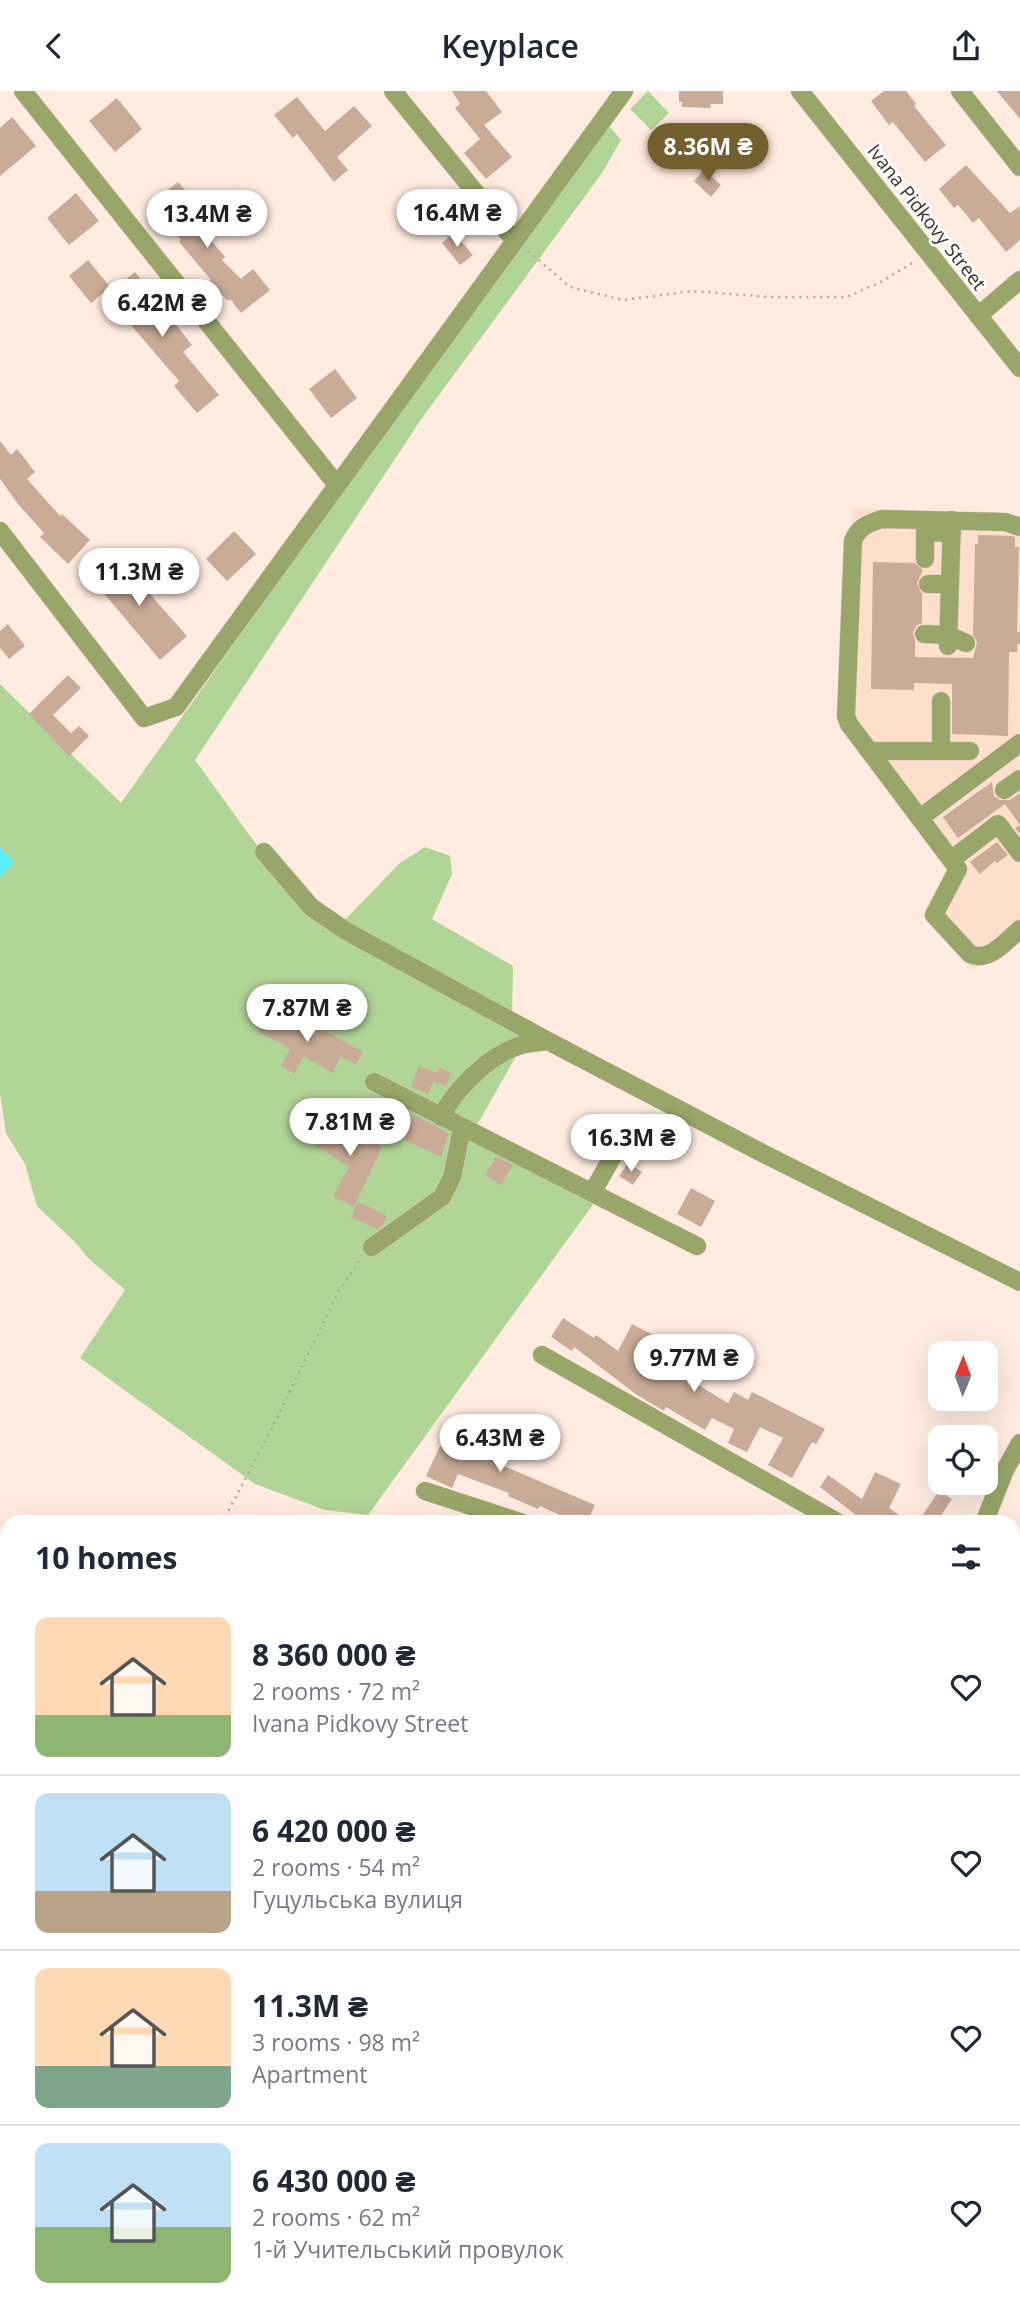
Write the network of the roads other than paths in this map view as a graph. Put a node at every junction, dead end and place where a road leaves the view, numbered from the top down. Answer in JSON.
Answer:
{"nodes":[{"id":1,"x":23,"y":91,"type":"edge"},
{"id":2,"x":393,"y":91,"type":"edge"},
{"id":3,"x":624,"y":91,"type":"edge"},
{"id":4,"x":800,"y":91,"type":"edge"},
{"id":5,"x":960,"y":91,"type":"edge"},
{"id":6,"x":1020,"y":167,"type":"edge"},
{"id":7,"x":514,"y":240,"type":"junction"},
{"id":8,"x":1020,"y":280,"type":"edge"},
{"id":9,"x":978,"y":316,"type":"junction"},
{"id":10,"x":1020,"y":368,"type":"edge"},
{"id":11,"x":337,"y":485,"type":"junction"},
{"id":12,"x":952,"y":527,"type":"junction"},
{"id":13,"x":1020,"y":527,"type":"edge"},
{"id":14,"x":0,"y":531,"type":"edge"},
{"id":15,"x":925,"y":559,"type":"dead end"},
{"id":16,"x":929,"y":584,"type":"dead end"},
{"id":17,"x":950,"y":584,"type":"junction"},
{"id":18,"x":924,"y":634,"type":"dead end"},
{"id":19,"x":948,"y":640,"type":"junction"},
{"id":20,"x":966,"y":643,"type":"dead end"},
{"id":21,"x":941,"y":701,"type":"dead end"},
{"id":22,"x":1020,"y":743,"type":"edge"},
{"id":23,"x":869,"y":751,"type":"junction"},
{"id":24,"x":941,"y":751,"type":"junction"},
{"id":25,"x":970,"y":751,"type":"dead end"},
{"id":26,"x":1020,"y":779,"type":"edge"},
{"id":27,"x":1004,"y":789,"type":"dead end"},
{"id":28,"x":920,"y":818,"type":"junction"},
{"id":29,"x":264,"y":852,"type":"dead end"},
{"id":30,"x":1020,"y":853,"type":"edge"},
{"id":31,"x":951,"y":860,"type":"junction"},
{"id":32,"x":1020,"y":929,"type":"edge"},
{"id":33,"x":548,"y":1041,"type":"junction"},
{"id":34,"x":374,"y":1082,"type":"dead end"},
{"id":35,"x":441,"y":1117,"type":"junction"},
{"id":36,"x":462,"y":1128,"type":"junction"},
{"id":37,"x":618,"y":1147,"type":"dead end"},
{"id":38,"x":592,"y":1193,"type":"junction"},
{"id":39,"x":697,"y":1246,"type":"dead end"},
{"id":40,"x":372,"y":1247,"type":"road end"},
{"id":41,"x":1020,"y":1282,"type":"edge"},
{"id":42,"x":542,"y":1355,"type":"dead end"},
{"id":43,"x":1020,"y":1443,"type":"edge"},
{"id":44,"x":425,"y":1490,"type":"dead end"},
{"id":45,"x":499,"y":1515,"type":"edge"},
{"id":46,"x":825,"y":1515,"type":"edge"},
{"id":47,"x":987,"y":1515,"type":"edge"}],
"edges":[{"from":1,"to":11,"type":"street"},
{"from":2,"to":7,"type":"street"},
{"from":3,"to":7,"type":"street"},
{"from":4,"to":9,"type":"street","name":"Ivana Pidkovy Street"},
{"from":5,"to":6,"type":"street"},
{"from":7,"to":11,"type":"street"},
{"from":8,"to":9,"type":"street"},
{"from":9,"to":10,"type":"street","name":"Ivana Pidkovy Street"},
{"from":11,"to":14,"type":"street"},
{"from":12,"to":13,"type":"street"},
{"from":12,"to":15,"type":"street"},
{"from":12,"to":17,"type":"street"},
{"from":12,"to":23,"type":"street"},
{"from":16,"to":17,"type":"street"},
{"from":17,"to":19,"type":"street"},
{"from":18,"to":19,"type":"street"},
{"from":19,"to":20,"type":"street"},
{"from":21,"to":24,"type":"street"},
{"from":22,"to":28,"type":"street"},
{"from":23,"to":24,"type":"street"},
{"from":23,"to":28,"type":"street"},
{"from":24,"to":25,"type":"street"},
{"from":26,"to":27,"type":"street"},
{"from":28,"to":31,"type":"street"},
{"from":29,"to":33,"type":"street"},
{"from":30,"to":31,"type":"street"},
{"from":31,"to":32,"type":"street"},
{"from":33,"to":35,"type":"street"},
{"from":33,"to":41,"type":"street"},
{"from":34,"to":35,"type":"street"},
{"from":35,"to":36,"type":"street"},
{"from":36,"to":38,"type":"street"},
{"from":36,"to":40,"type":"street"},
{"from":37,"to":38,"type":"street"},
{"from":38,"to":39,"type":"street"},
{"from":42,"to":46,"type":"street"},
{"from":43,"to":47,"type":"street"},
{"from":44,"to":45,"type":"street"}]}
